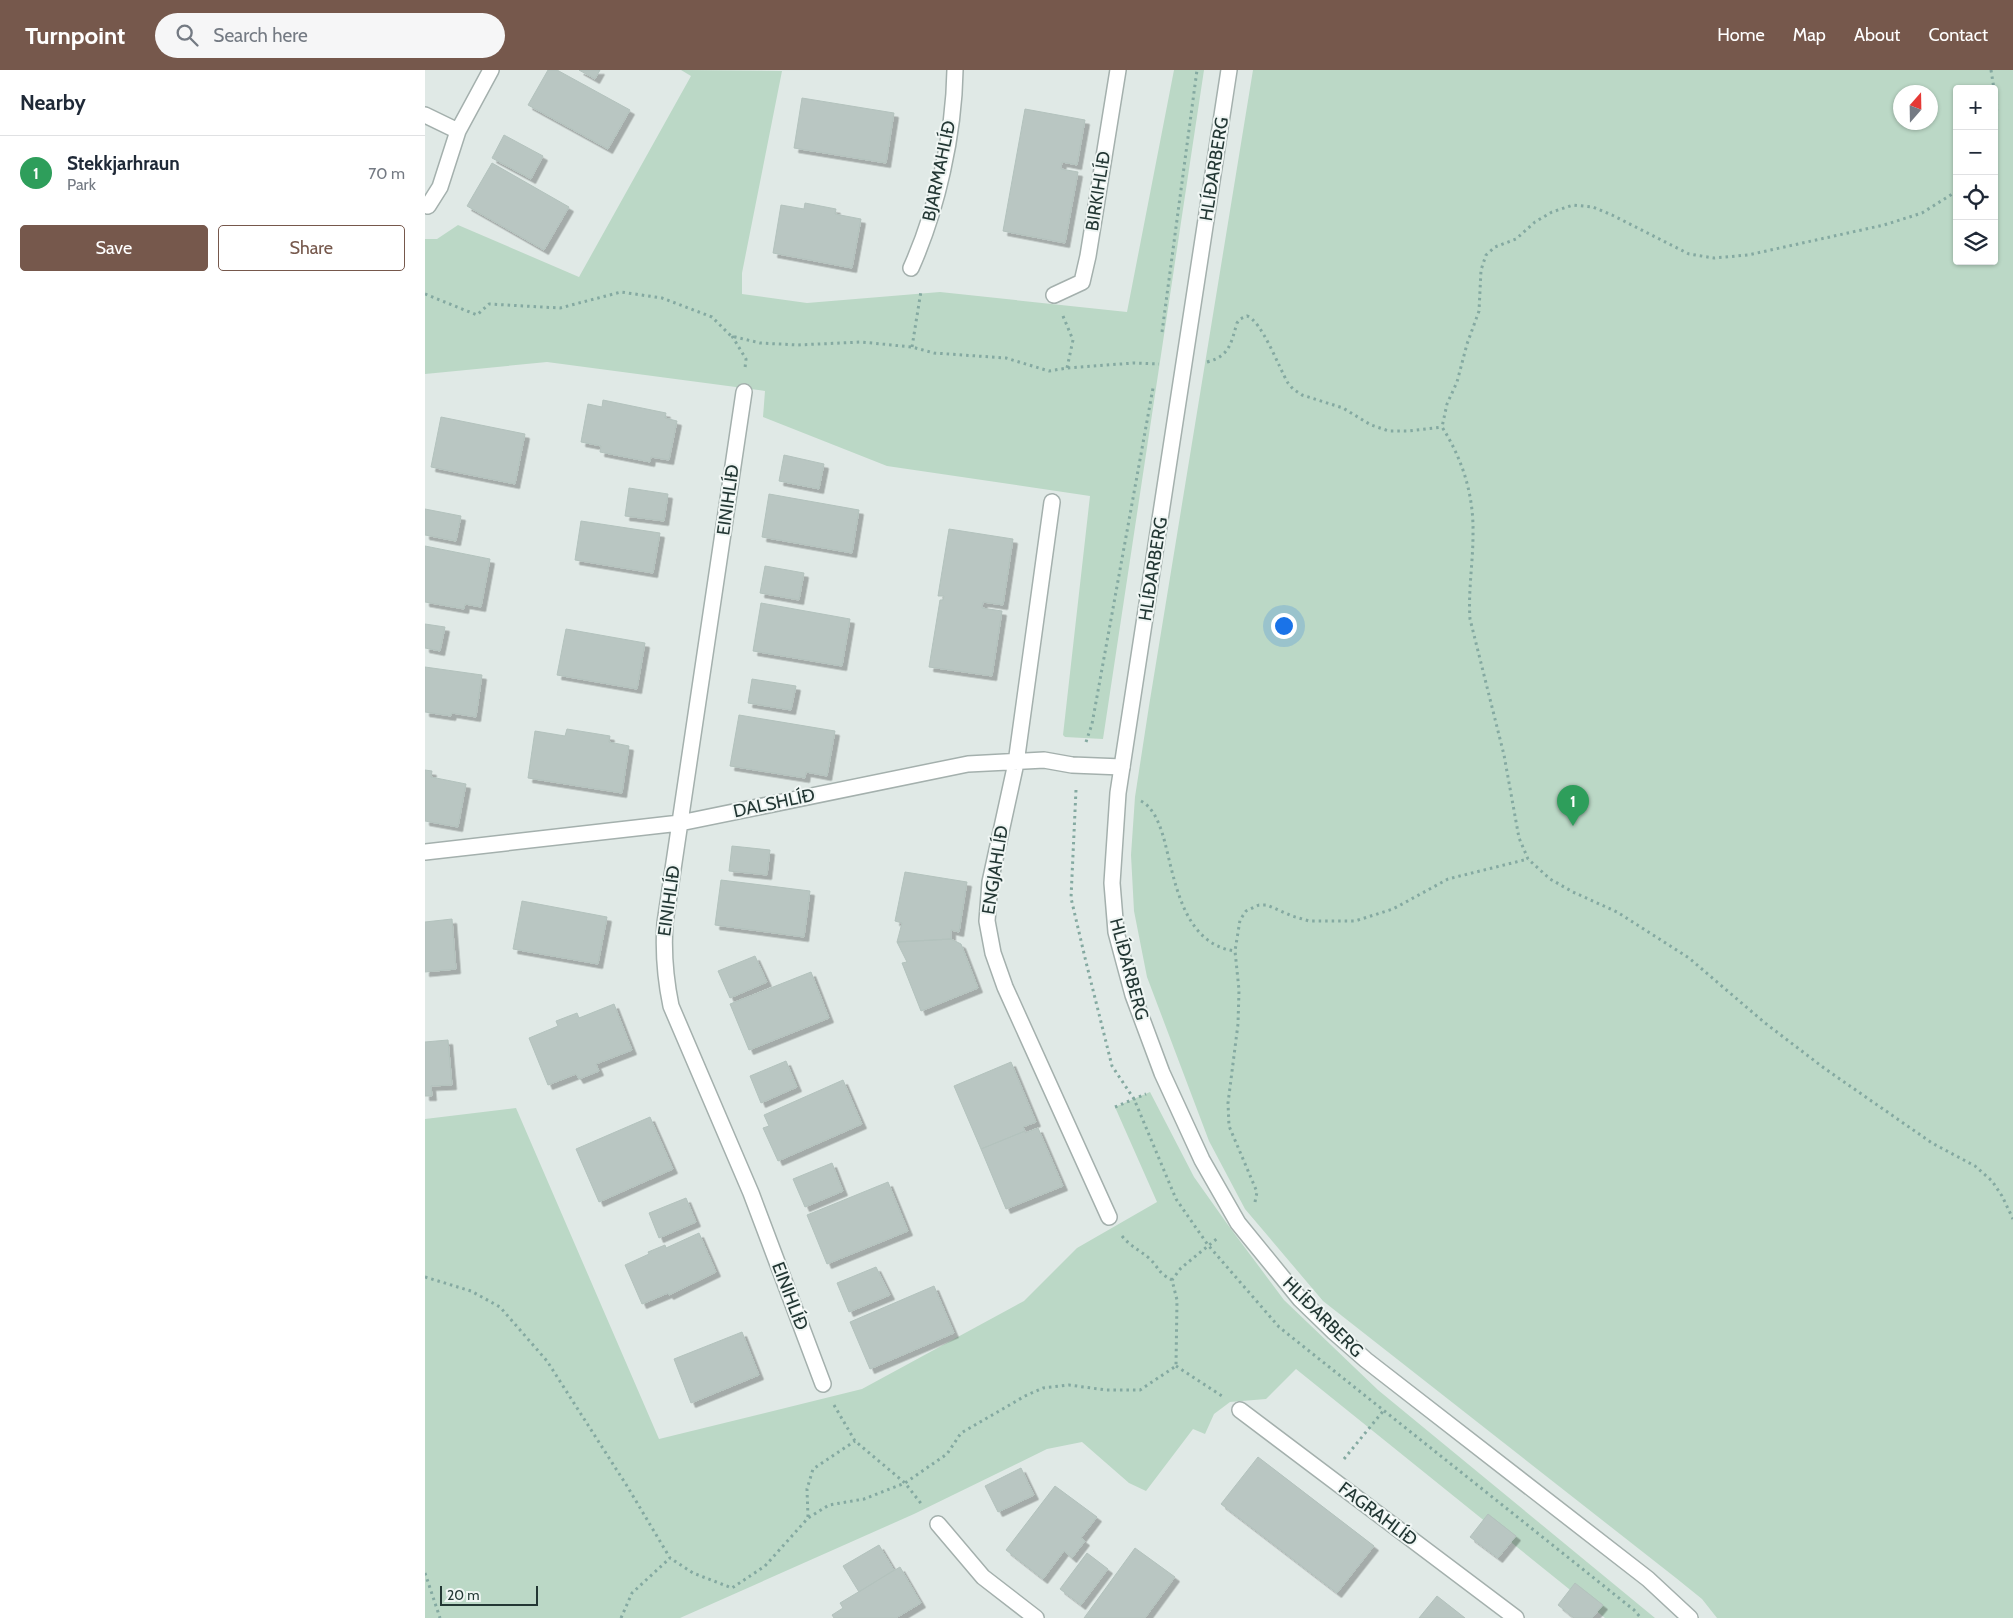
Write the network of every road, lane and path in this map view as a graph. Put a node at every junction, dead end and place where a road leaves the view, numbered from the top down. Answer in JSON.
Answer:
{"nodes":[{"id":1,"x":491,"y":70,"type":"edge"},
{"id":2,"x":955,"y":70,"type":"edge"},
{"id":3,"x":1118,"y":70,"type":"edge"},
{"id":4,"x":1197,"y":70,"type":"edge"},
{"id":5,"x":1229,"y":70,"type":"edge"},
{"id":6,"x":1991,"y":70,"type":"edge"},
{"id":7,"x":1993,"y":85,"type":"edge"},
{"id":8,"x":425,"y":114,"type":"edge"},
{"id":9,"x":458,"y":131,"type":"junction"},
{"id":10,"x":1953,"y":194,"type":"edge"},
{"id":11,"x":428,"y":206,"type":"dead end"},
{"id":12,"x":911,"y":268,"type":"joint"},
{"id":13,"x":425,"y":294,"type":"edge"},
{"id":14,"x":1055,"y":295,"type":"joint"},
{"id":15,"x":1161,"y":334,"type":"dead end"},
{"id":16,"x":731,"y":336,"type":"junction"},
{"id":17,"x":912,"y":347,"type":"junction"},
{"id":18,"x":1159,"y":354,"type":"dead end"},
{"id":19,"x":1157,"y":364,"type":"junction"},
{"id":20,"x":1183,"y":364,"type":"junction"},
{"id":21,"x":1067,"y":368,"type":"junction"},
{"id":22,"x":1156,"y":374,"type":"dead end"},
{"id":23,"x":1154,"y":383,"type":"dead end"},
{"id":24,"x":744,"y":392,"type":"joint"},
{"id":25,"x":1442,"y":426,"type":"junction"},
{"id":26,"x":1052,"y":502,"type":"dead end"},
{"id":27,"x":1016,"y":763,"type":"junction"},
{"id":28,"x":1079,"y":765,"type":"junction"},
{"id":29,"x":1122,"y":767,"type":"junction"},
{"id":30,"x":1117,"y":793,"type":"junction"},
{"id":31,"x":680,"y":823,"type":"junction"},
{"id":32,"x":425,"y":852,"type":"edge"},
{"id":33,"x":1528,"y":859,"type":"junction"},
{"id":34,"x":1235,"y":951,"type":"junction"},
{"id":35,"x":1167,"y":1085,"type":"junction"},
{"id":36,"x":1134,"y":1099,"type":"junction"},
{"id":37,"x":1115,"y":1107,"type":"dead end"},
{"id":38,"x":1109,"y":1217,"type":"joint"},
{"id":39,"x":2013,"y":1219,"type":"edge"},
{"id":40,"x":1238,"y":1223,"type":"junction"},
{"id":41,"x":1208,"y":1245,"type":"junction"},
{"id":42,"x":425,"y":1277,"type":"edge"},
{"id":43,"x":1172,"y":1280,"type":"junction"},
{"id":44,"x":1176,"y":1366,"type":"junction"},
{"id":45,"x":823,"y":1384,"type":"joint"},
{"id":46,"x":1402,"y":1388,"type":"junction"},
{"id":47,"x":1240,"y":1410,"type":"joint"},
{"id":48,"x":1384,"y":1410,"type":"junction"},
{"id":49,"x":855,"y":1441,"type":"junction"},
{"id":50,"x":1329,"y":1477,"type":"junction"},
{"id":51,"x":905,"y":1484,"type":"junction"},
{"id":52,"x":808,"y":1518,"type":"junction"},
{"id":53,"x":938,"y":1524,"type":"joint"},
{"id":54,"x":670,"y":1558,"type":"junction"},
{"id":55,"x":425,"y":1573,"type":"edge"},
{"id":56,"x":440,"y":1618,"type":"edge"},
{"id":57,"x":621,"y":1618,"type":"edge"},
{"id":58,"x":1036,"y":1618,"type":"edge"},
{"id":59,"x":1516,"y":1618,"type":"edge"},
{"id":60,"x":1641,"y":1618,"type":"edge"},
{"id":61,"x":1690,"y":1618,"type":"edge"}],
"edges":[{"from":1,"to":9,"type":"street"},
{"from":2,"to":12,"type":"street","name":"BJARMAHLÍÐ"},
{"from":3,"to":14,"type":"street","name":"BIRKIHLÍÐ"},
{"from":4,"to":15,"type":"path"},
{"from":5,"to":20,"type":"street","name":"HLÍÐARBERG"},
{"from":6,"to":7,"type":"path"},
{"from":8,"to":9,"type":"street"},
{"from":9,"to":11,"type":"street"},
{"from":10,"to":25,"type":"path"},
{"from":12,"to":17,"type":"path"},
{"from":13,"to":16,"type":"path"},
{"from":14,"to":21,"type":"path"},
{"from":16,"to":17,"type":"path"},
{"from":16,"to":24,"type":"path"},
{"from":17,"to":21,"type":"path"},
{"from":18,"to":19,"type":"path"},
{"from":19,"to":20,"type":"path"},
{"from":19,"to":21,"type":"path"},
{"from":19,"to":22,"type":"path"},
{"from":20,"to":25,"type":"path"},
{"from":20,"to":29,"type":"street","name":"HLÍÐARBERG"},
{"from":23,"to":28,"type":"path"},
{"from":24,"to":31,"type":"street","name":"EINIHLÍÐ"},
{"from":25,"to":33,"type":"path"},
{"from":26,"to":27,"type":"street","name":"ENGJAHLÍÐ"},
{"from":27,"to":28,"type":"street","name":"DALSHLÍÐ"},
{"from":27,"to":31,"type":"street","name":"DALSHLÍÐ"},
{"from":27,"to":38,"type":"street","name":"ENGJAHLÍÐ"},
{"from":28,"to":29,"type":"street","name":"DALSHLÍÐ"},
{"from":28,"to":36,"type":"path"},
{"from":29,"to":30,"type":"street","name":"HLÍÐARBERG"},
{"from":30,"to":34,"type":"path"},
{"from":30,"to":35,"type":"street","name":"HLÍÐARBERG"},
{"from":31,"to":32,"type":"street","name":"DALSHLÍÐ"},
{"from":31,"to":45,"type":"street","name":"EINIHLÍÐ"},
{"from":33,"to":34,"type":"path"},
{"from":33,"to":39,"type":"path"},
{"from":34,"to":40,"type":"path"},
{"from":35,"to":36,"type":"path"},
{"from":35,"to":40,"type":"street","name":"HLÍÐARBERG"},
{"from":36,"to":37,"type":"path"},
{"from":36,"to":41,"type":"path"},
{"from":38,"to":43,"type":"path"},
{"from":40,"to":41,"type":"path"},
{"from":40,"to":46,"type":"street","name":"HLÍÐARBERG"},
{"from":41,"to":43,"type":"path"},
{"from":41,"to":48,"type":"path"},
{"from":42,"to":54,"type":"path"},
{"from":43,"to":44,"type":"path"},
{"from":44,"to":47,"type":"path"},
{"from":44,"to":51,"type":"path"},
{"from":45,"to":49,"type":"path"},
{"from":46,"to":48,"type":"path"},
{"from":46,"to":61,"type":"street","name":"HLÍÐARBERG"},
{"from":47,"to":50,"type":"street","name":"FAGRAHLÍÐ"},
{"from":48,"to":50,"type":"path"},
{"from":48,"to":60,"type":"path"},
{"from":49,"to":51,"type":"path"},
{"from":49,"to":52,"type":"path"},
{"from":50,"to":59,"type":"street","name":"FAGRAHLÍÐ"},
{"from":51,"to":52,"type":"path"},
{"from":51,"to":53,"type":"path"},
{"from":52,"to":54,"type":"path"},
{"from":53,"to":58,"type":"street"},
{"from":54,"to":57,"type":"path"},
{"from":55,"to":56,"type":"path"}]}
